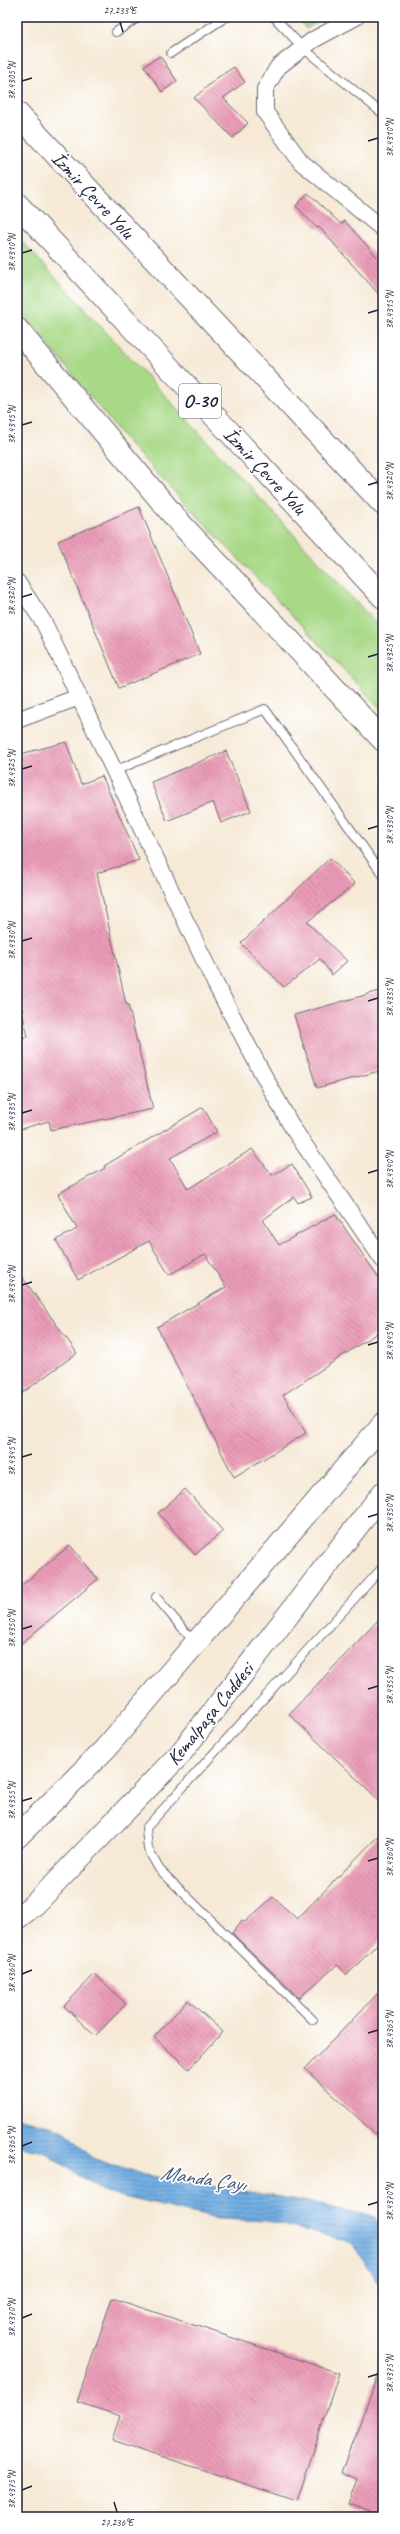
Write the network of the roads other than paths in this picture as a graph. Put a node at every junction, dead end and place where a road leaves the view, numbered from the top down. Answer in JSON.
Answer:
{"nodes":[{"id":1,"x":139,"y":17,"type":"edge"},
{"id":2,"x":226,"y":17,"type":"edge"},
{"id":3,"x":274,"y":17,"type":"edge"},
{"id":4,"x":356,"y":17,"type":"edge"},
{"id":5,"x":116,"y":32,"type":"dead end"},
{"id":6,"x":303,"y":48,"type":"junction"},
{"id":7,"x":171,"y":53,"type":"dead end"},
{"id":8,"x":17,"y":113,"type":"edge"},
{"id":9,"x":383,"y":114,"type":"edge"},
{"id":10,"x":17,"y":204,"type":"edge"},
{"id":11,"x":383,"y":229,"type":"edge"},
{"id":12,"x":17,"y":329,"type":"edge"},
{"id":13,"x":383,"y":504,"type":"edge"},
{"id":14,"x":17,"y":582,"type":"edge"},
{"id":15,"x":383,"y":597,"type":"edge"},
{"id":16,"x":79,"y":696,"type":"junction"},
{"id":17,"x":17,"y":720,"type":"edge"},
{"id":18,"x":383,"y":740,"type":"edge"},
{"id":19,"x":114,"y":771,"type":"junction"},
{"id":20,"x":383,"y":875,"type":"edge"},
{"id":21,"x":383,"y":1260,"type":"edge"},
{"id":22,"x":383,"y":1424,"type":"edge"},
{"id":23,"x":383,"y":1493,"type":"edge"},
{"id":24,"x":383,"y":1567,"type":"edge"},
{"id":25,"x":156,"y":1596,"type":"dead end"},
{"id":26,"x":195,"y":1643,"type":"junction"},
{"id":27,"x":17,"y":1837,"type":"edge"},
{"id":28,"x":17,"y":1918,"type":"edge"},
{"id":29,"x":313,"y":2020,"type":"dead end"}],
"edges":[{"from":1,"to":5,"type":"lane"},
{"from":2,"to":7,"type":"lane"},
{"from":3,"to":6,"type":"lane"},
{"from":4,"to":6,"type":"street"},
{"from":6,"to":9,"type":"lane"},
{"from":6,"to":11,"type":"street"},
{"from":8,"to":13,"type":"main road","name":"İzmir Çevre Yolu"},
{"from":10,"to":15,"type":"main road","name":"İzmir Çevre Yolu","number":"O-30"},
{"from":12,"to":18,"type":"main road"},
{"from":14,"to":16,"type":"street"},
{"from":16,"to":17,"type":"street"},
{"from":16,"to":19,"type":"street"},
{"from":19,"to":20,"type":"lane"},
{"from":19,"to":21,"type":"street"},
{"from":22,"to":26,"type":"main road"},
{"from":23,"to":28,"type":"main road","name":"Kemalpaşa Caddesi"},
{"from":24,"to":29,"type":"lane"},
{"from":25,"to":26,"type":"lane"},
{"from":26,"to":27,"type":"main road"}]}
